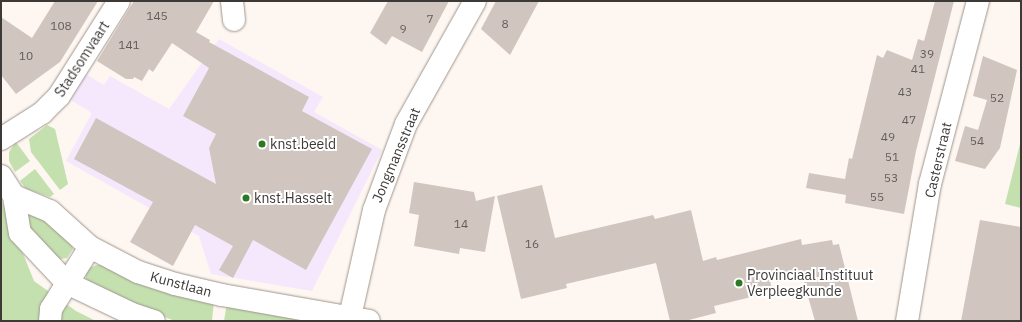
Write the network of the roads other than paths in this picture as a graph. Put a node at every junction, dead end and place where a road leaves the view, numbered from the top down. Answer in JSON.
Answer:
{"nodes":[{"id":1,"x":118,"y":1,"type":"edge"},
{"id":2,"x":475,"y":1,"type":"edge"},
{"id":3,"x":978,"y":1,"type":"edge"},
{"id":4,"x":1,"y":140,"type":"edge"},
{"id":5,"x":1,"y":176,"type":"edge"},
{"id":6,"x":14,"y":196,"type":"junction"},
{"id":7,"x":90,"y":247,"type":"junction"},
{"id":8,"x":67,"y":283,"type":"junction"},
{"id":9,"x":356,"y":320,"type":"edge"},
{"id":10,"x":50,"y":321,"type":"edge"},
{"id":11,"x":154,"y":321,"type":"edge"},
{"id":12,"x":907,"y":321,"type":"edge"}],
"edges":[{"from":1,"to":4,"type":"street","name":"Stadsomvaart"},
{"from":2,"to":9,"type":"street","name":"Jongmansstraat"},
{"from":3,"to":12,"type":"street","name":"Casterstraat"},
{"from":5,"to":6,"type":"street"},
{"from":6,"to":7,"type":"street","name":"Kunstlaan"},
{"from":6,"to":8,"type":"street"},
{"from":7,"to":8,"type":"street"},
{"from":7,"to":9,"type":"street","name":"Kunstlaan"},
{"from":8,"to":10,"type":"street"},
{"from":8,"to":11,"type":"street"}]}
